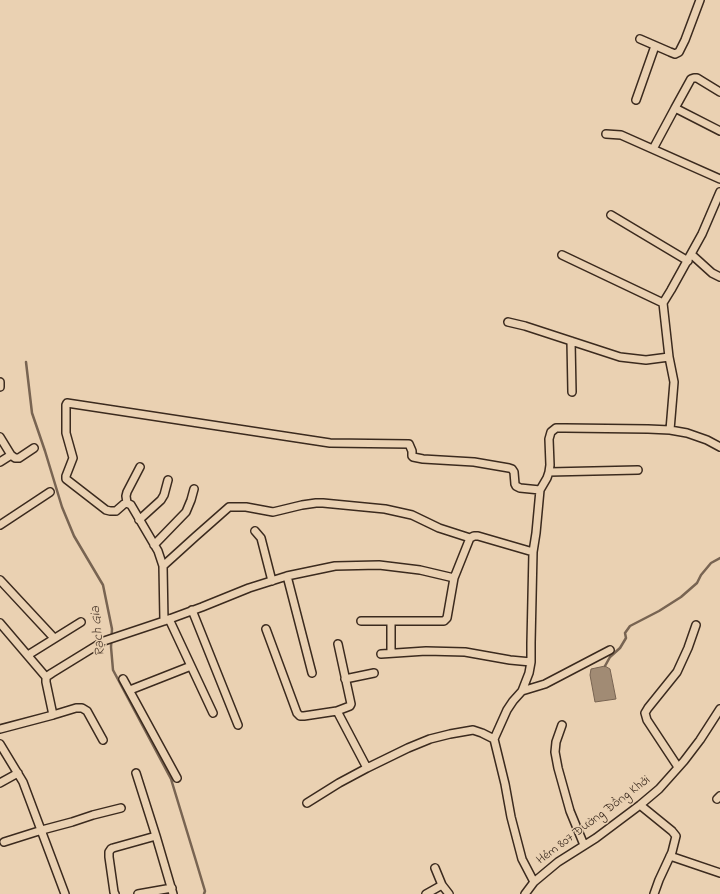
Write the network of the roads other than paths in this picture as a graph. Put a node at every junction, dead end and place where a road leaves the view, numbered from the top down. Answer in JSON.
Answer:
{"nodes":[{"id":1,"x":700,"y":0,"type":"edge"},
{"id":2,"x":640,"y":39,"type":"dead end"},
{"id":3,"x":656,"y":46,"type":"junction"},
{"id":4,"x":720,"y":92,"type":"edge"},
{"id":5,"x":636,"y":100,"type":"dead end"},
{"id":6,"x":675,"y":108,"type":"junction"},
{"id":7,"x":720,"y":131,"type":"edge"},
{"id":8,"x":606,"y":134,"type":"dead end"},
{"id":9,"x":653,"y":149,"type":"junction"},
{"id":10,"x":720,"y":179,"type":"edge"},
{"id":11,"x":720,"y":192,"type":"edge"},
{"id":12,"x":611,"y":215,"type":"dead end"},
{"id":13,"x":562,"y":255,"type":"dead end"},
{"id":14,"x":690,"y":257,"type":"junction"},
{"id":15,"x":720,"y":278,"type":"edge"},
{"id":16,"x":663,"y":303,"type":"junction"},
{"id":17,"x":508,"y":322,"type":"dead end"},
{"id":18,"x":571,"y":341,"type":"junction"},
{"id":19,"x":669,"y":357,"type":"junction"},
{"id":20,"x":0,"y":382,"type":"edge"},
{"id":21,"x":0,"y":386,"type":"edge"},
{"id":22,"x":572,"y":392,"type":"dead end"},
{"id":23,"x":670,"y":430,"type":"junction"},
{"id":24,"x":0,"y":437,"type":"edge"},
{"id":25,"x":720,"y":447,"type":"edge"},
{"id":26,"x":34,"y":448,"type":"dead end"},
{"id":27,"x":11,"y":455,"type":"junction"},
{"id":28,"x":0,"y":462,"type":"edge"},
{"id":29,"x":140,"y":467,"type":"dead end"},
{"id":30,"x":638,"y":470,"type":"dead end"},
{"id":31,"x":549,"y":472,"type":"junction"},
{"id":32,"x":168,"y":480,"type":"dead end"},
{"id":33,"x":194,"y":489,"type":"dead end"},
{"id":34,"x":540,"y":490,"type":"junction"},
{"id":35,"x":50,"y":492,"type":"dead end"},
{"id":36,"x":127,"y":504,"type":"junction"},
{"id":37,"x":139,"y":520,"type":"junction"},
{"id":38,"x":0,"y":525,"type":"edge"},
{"id":39,"x":255,"y":531,"type":"dead end"},
{"id":40,"x":470,"y":538,"type":"junction"},
{"id":41,"x":154,"y":545,"type":"junction"},
{"id":42,"x":533,"y":552,"type":"junction"},
{"id":43,"x":163,"y":566,"type":"junction"},
{"id":44,"x":286,"y":576,"type":"junction"},
{"id":45,"x":454,"y":578,"type":"junction"},
{"id":46,"x":0,"y":580,"type":"edge"},
{"id":47,"x":272,"y":580,"type":"junction"},
{"id":48,"x":192,"y":610,"type":"junction"},
{"id":49,"x":166,"y":620,"type":"junction"},
{"id":50,"x":361,"y":621,"type":"dead end"},
{"id":51,"x":391,"y":621,"type":"junction"},
{"id":52,"x":81,"y":622,"type":"dead end"},
{"id":53,"x":0,"y":623,"type":"edge"},
{"id":54,"x":696,"y":625,"type":"dead end"},
{"id":55,"x":266,"y":629,"type":"dead end"},
{"id":56,"x":54,"y":638,"type":"junction"},
{"id":57,"x":338,"y":644,"type":"dead end"},
{"id":58,"x":610,"y":650,"type":"dead end"},
{"id":59,"x":391,"y":653,"type":"junction"},
{"id":60,"x":28,"y":654,"type":"junction"},
{"id":61,"x":381,"y":654,"type":"dead end"},
{"id":62,"x":531,"y":662,"type":"junction"},
{"id":63,"x":191,"y":666,"type":"junction"},
{"id":64,"x":312,"y":672,"type":"dead end"},
{"id":65,"x":374,"y":673,"type":"dead end"},
{"id":66,"x":46,"y":677,"type":"junction"},
{"id":67,"x":124,"y":679,"type":"dead end"},
{"id":68,"x":345,"y":679,"type":"junction"},
{"id":69,"x":130,"y":690,"type":"junction"},
{"id":70,"x":522,"y":691,"type":"junction"},
{"id":71,"x":720,"y":709,"type":"edge"},
{"id":72,"x":337,"y":711,"type":"junction"},
{"id":73,"x":213,"y":713,"type":"dead end"},
{"id":74,"x":53,"y":715,"type":"junction"},
{"id":75,"x":238,"y":725,"type":"dead end"},
{"id":76,"x":562,"y":725,"type":"dead end"},
{"id":77,"x":0,"y":729,"type":"edge"},
{"id":78,"x":494,"y":739,"type":"junction"},
{"id":79,"x":103,"y":740,"type":"dead end"},
{"id":80,"x":0,"y":744,"type":"edge"},
{"id":81,"x":678,"y":767,"type":"junction"},
{"id":82,"x":367,"y":768,"type":"junction"},
{"id":83,"x":18,"y":773,"type":"junction"},
{"id":84,"x":136,"y":773,"type":"dead end"},
{"id":85,"x":177,"y":778,"type":"dead end"},
{"id":86,"x":0,"y":783,"type":"edge"},
{"id":87,"x":307,"y":803,"type":"dead end"},
{"id":88,"x":640,"y":805,"type":"junction"},
{"id":89,"x":121,"y":808,"type":"dead end"},
{"id":90,"x":42,"y":830,"type":"junction"},
{"id":91,"x":156,"y":836,"type":"junction"},
{"id":92,"x":4,"y":842,"type":"dead end"},
{"id":93,"x":584,"y":846,"type":"junction"},
{"id":94,"x":670,"y":856,"type":"junction"},
{"id":95,"x":435,"y":868,"type":"dead end"},
{"id":96,"x":720,"y":873,"type":"edge"},
{"id":97,"x":534,"y":882,"type":"junction"},
{"id":98,"x":442,"y":885,"type":"junction"},
{"id":99,"x":172,"y":891,"type":"edge"},
{"id":100,"x":65,"y":894,"type":"edge"},
{"id":101,"x":115,"y":894,"type":"edge"},
{"id":102,"x":138,"y":894,"type":"edge"},
{"id":103,"x":426,"y":894,"type":"edge"},
{"id":104,"x":448,"y":894,"type":"edge"},
{"id":105,"x":525,"y":894,"type":"edge"},
{"id":106,"x":654,"y":894,"type":"edge"}],
"edges":[{"from":1,"to":3,"type":"street"},
{"from":2,"to":3,"type":"street"},
{"from":3,"to":5,"type":"street"},
{"from":4,"to":6,"type":"street"},
{"from":6,"to":7,"type":"street"},
{"from":6,"to":9,"type":"street"},
{"from":8,"to":9,"type":"street"},
{"from":9,"to":10,"type":"street"},
{"from":11,"to":14,"type":"street"},
{"from":12,"to":14,"type":"street"},
{"from":13,"to":16,"type":"street"},
{"from":14,"to":15,"type":"street"},
{"from":14,"to":16,"type":"street"},
{"from":16,"to":19,"type":"street"},
{"from":17,"to":18,"type":"street"},
{"from":18,"to":19,"type":"street"},
{"from":18,"to":22,"type":"street"},
{"from":19,"to":23,"type":"street"},
{"from":20,"to":21,"type":"street"},
{"from":23,"to":25,"type":"street"},
{"from":23,"to":31,"type":"street"},
{"from":24,"to":27,"type":"street"},
{"from":26,"to":27,"type":"street"},
{"from":27,"to":28,"type":"street"},
{"from":29,"to":36,"type":"street"},
{"from":30,"to":31,"type":"street"},
{"from":31,"to":34,"type":"street"},
{"from":32,"to":37,"type":"street"},
{"from":33,"to":41,"type":"street"},
{"from":34,"to":36,"type":"street"},
{"from":34,"to":42,"type":"street"},
{"from":35,"to":38,"type":"street"},
{"from":36,"to":37,"type":"street"},
{"from":37,"to":41,"type":"street"},
{"from":39,"to":47,"type":"street"},
{"from":40,"to":42,"type":"street"},
{"from":40,"to":43,"type":"street"},
{"from":40,"to":45,"type":"street"},
{"from":41,"to":43,"type":"street"},
{"from":42,"to":62,"type":"street"},
{"from":43,"to":49,"type":"street"},
{"from":44,"to":45,"type":"street"},
{"from":44,"to":47,"type":"street"},
{"from":44,"to":64,"type":"street"},
{"from":45,"to":51,"type":"street"},
{"from":46,"to":56,"type":"street"},
{"from":47,"to":48,"type":"street"},
{"from":48,"to":49,"type":"street"},
{"from":48,"to":75,"type":"street"},
{"from":49,"to":63,"type":"street"},
{"from":49,"to":66,"type":"street"},
{"from":50,"to":51,"type":"street"},
{"from":51,"to":59,"type":"street"},
{"from":52,"to":56,"type":"street"},
{"from":53,"to":60,"type":"street"},
{"from":54,"to":81,"type":"street"},
{"from":55,"to":72,"type":"street"},
{"from":56,"to":60,"type":"street"},
{"from":57,"to":68,"type":"street"},
{"from":58,"to":70,"type":"street"},
{"from":59,"to":61,"type":"street"},
{"from":59,"to":62,"type":"street"},
{"from":60,"to":66,"type":"street"},
{"from":62,"to":70,"type":"street"},
{"from":63,"to":69,"type":"street"},
{"from":63,"to":73,"type":"street"},
{"from":65,"to":68,"type":"street"},
{"from":66,"to":74,"type":"street"},
{"from":67,"to":69,"type":"street"},
{"from":68,"to":72,"type":"street"},
{"from":69,"to":85,"type":"street"},
{"from":70,"to":78,"type":"street"},
{"from":71,"to":81,"type":"street","name":"Hẻm 807 Đường Đồng Khởi"},
{"from":72,"to":82,"type":"street"},
{"from":74,"to":77,"type":"street"},
{"from":74,"to":79,"type":"street"},
{"from":76,"to":93,"type":"street"},
{"from":78,"to":82,"type":"street"},
{"from":78,"to":97,"type":"street"},
{"from":80,"to":83,"type":"street"},
{"from":81,"to":88,"type":"street","name":"Hẻm 807 Đường Đồng Khởi"},
{"from":82,"to":87,"type":"street"},
{"from":83,"to":86,"type":"street"},
{"from":83,"to":90,"type":"street"},
{"from":84,"to":91,"type":"street"},
{"from":88,"to":93,"type":"street","name":"Hẻm 807 Đường Đồng Khởi"},
{"from":88,"to":94,"type":"street"},
{"from":89,"to":90,"type":"street"},
{"from":90,"to":92,"type":"street"},
{"from":90,"to":100,"type":"street"},
{"from":91,"to":99,"type":"street"},
{"from":91,"to":101,"type":"street"},
{"from":93,"to":97,"type":"street","name":"Hẻm 807 Đường Đồng Khởi"},
{"from":94,"to":96,"type":"street"},
{"from":94,"to":106,"type":"street"},
{"from":95,"to":98,"type":"street"},
{"from":97,"to":105,"type":"street","name":"Hẻm 807 Đường Đồng Khởi"},
{"from":98,"to":103,"type":"street"},
{"from":98,"to":104,"type":"street"},
{"from":99,"to":102,"type":"street"}]}
